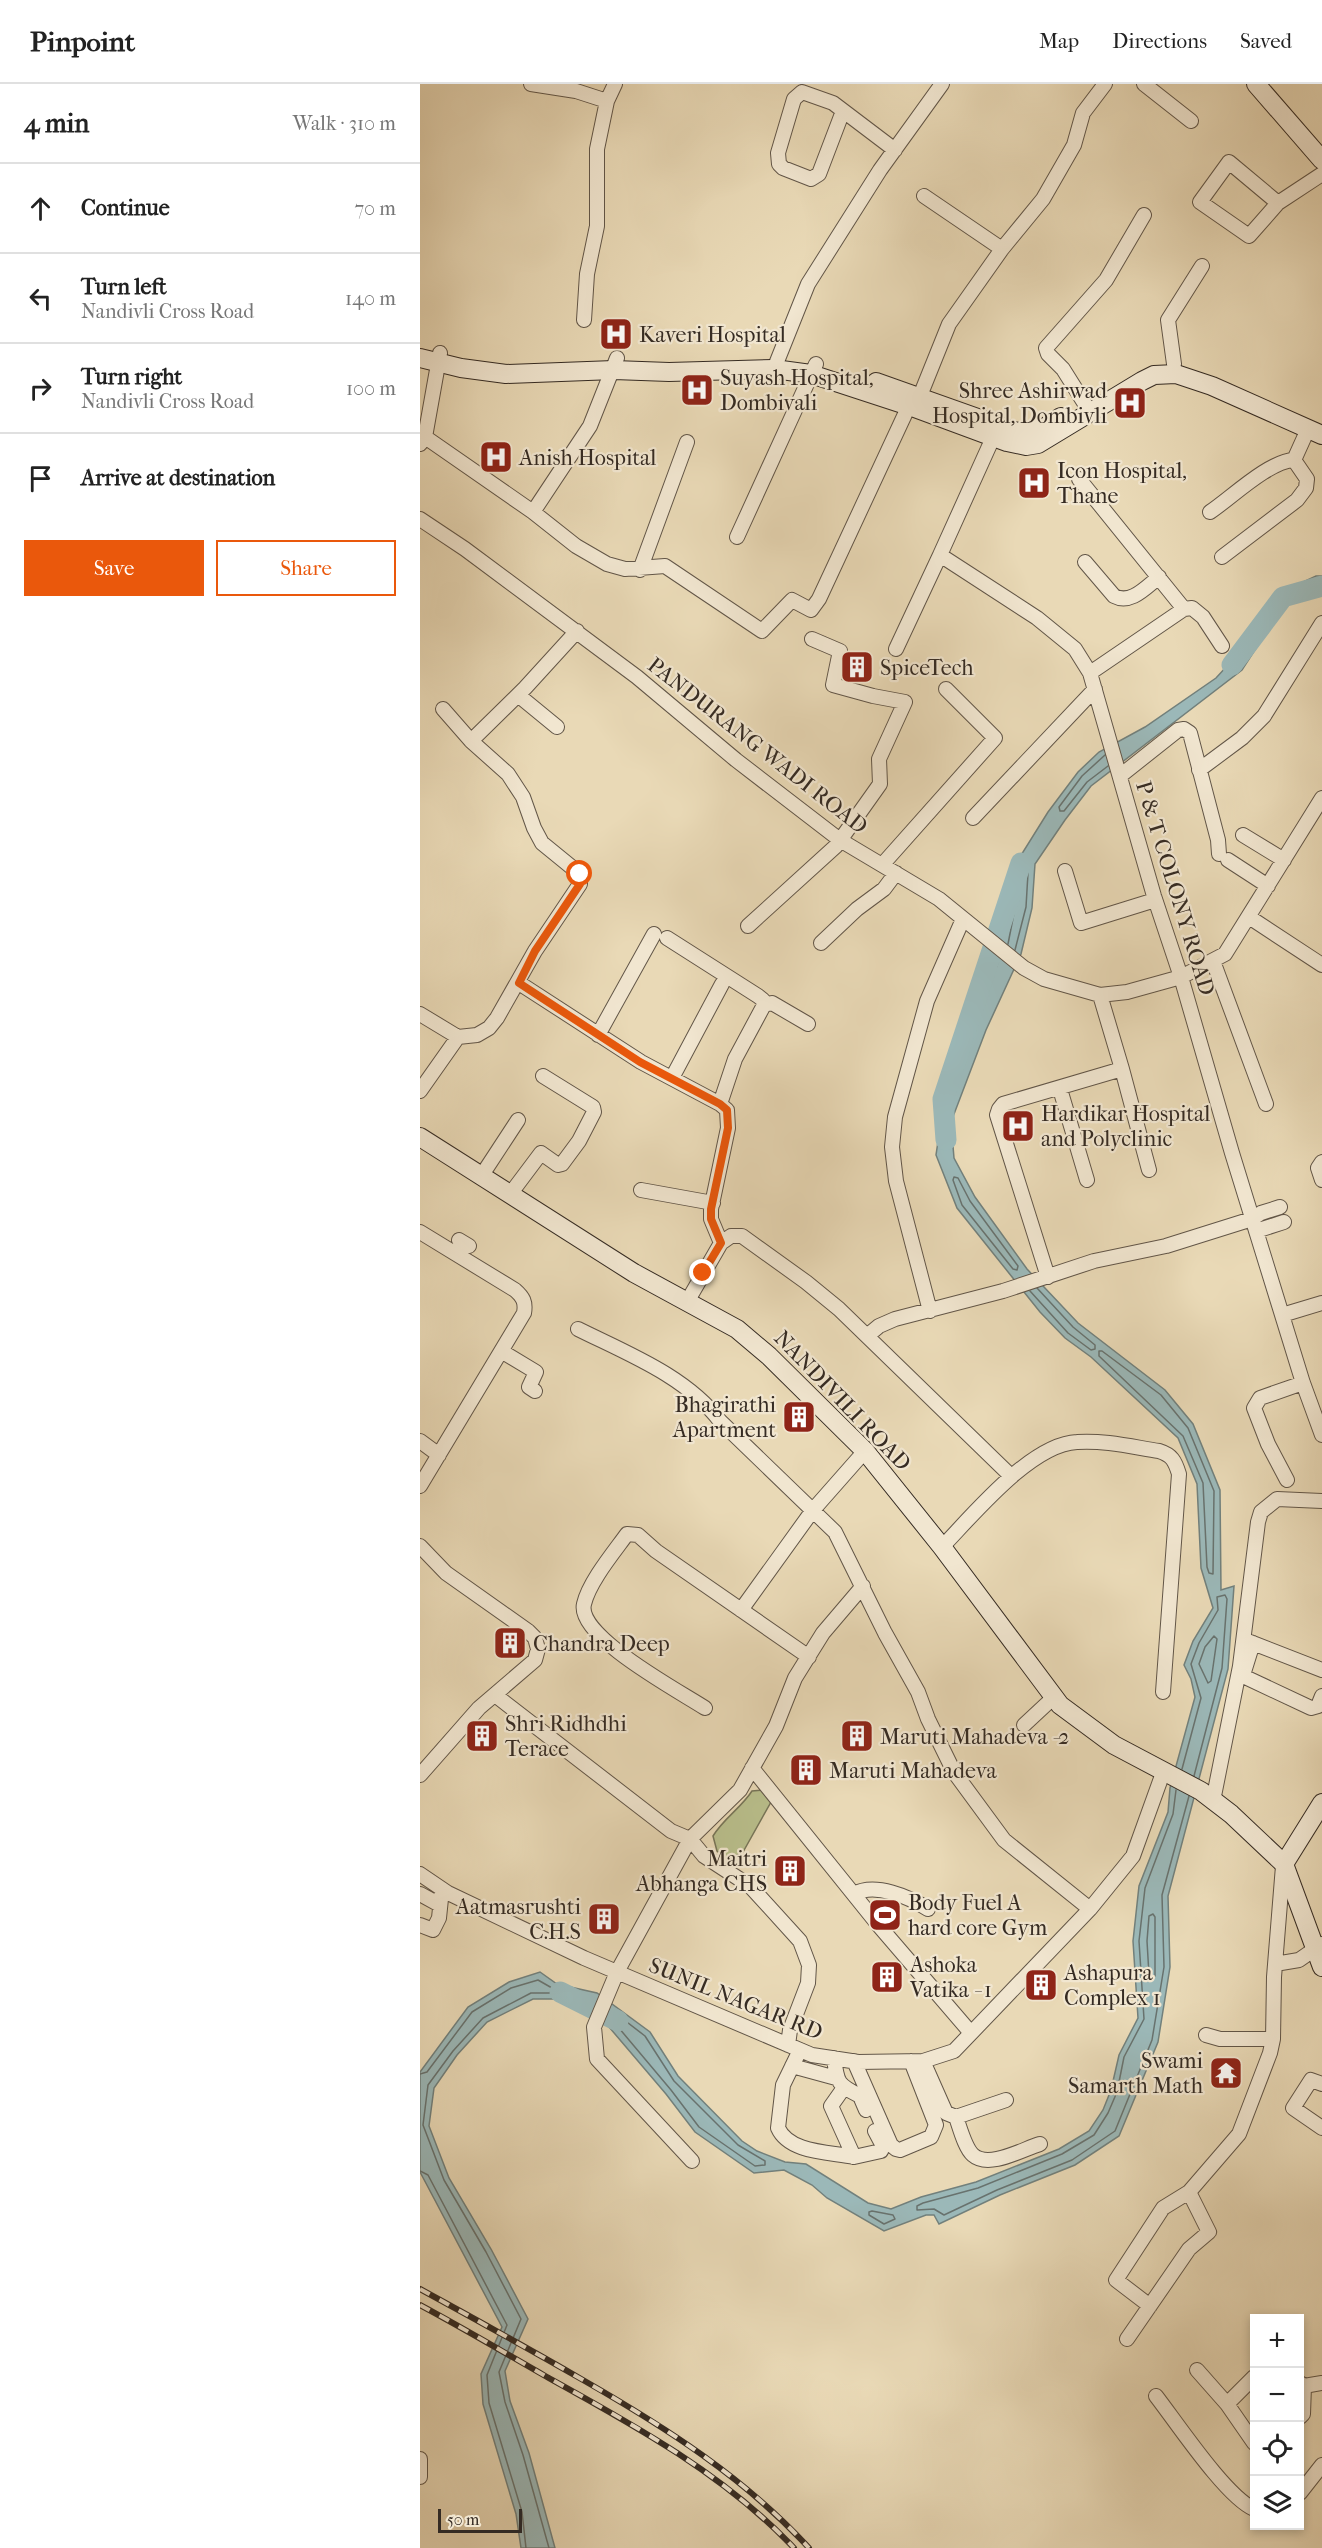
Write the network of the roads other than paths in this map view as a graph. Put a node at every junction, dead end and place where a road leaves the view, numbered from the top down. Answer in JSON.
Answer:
{"nodes":[{"id":1,"x":531,"y":84,"type":"edge"},
{"id":2,"x":615,"y":84,"type":"edge"},
{"id":3,"x":942,"y":84,"type":"edge"},
{"id":4,"x":1105,"y":84,"type":"edge"},
{"id":5,"x":1144,"y":84,"type":"edge"},
{"id":6,"x":1256,"y":84,"type":"edge"},
{"id":7,"x":607,"y":101,"type":"junction"},
{"id":8,"x":843,"y":111,"type":"junction"},
{"id":9,"x":1191,"y":121,"type":"dead end"},
{"id":10,"x":895,"y":150,"type":"junction"},
{"id":11,"x":1322,"y":160,"type":"edge"},
{"id":12,"x":1322,"y":174,"type":"edge"},
{"id":13,"x":924,"y":196,"type":"dead end"},
{"id":14,"x":1278,"y":203,"type":"junction"},
{"id":15,"x":1144,"y":215,"type":"dead end"},
{"id":16,"x":1002,"y":249,"type":"junction"},
{"id":17,"x":1202,"y":266,"type":"dead end"},
{"id":18,"x":584,"y":320,"type":"dead end"},
{"id":19,"x":420,"y":348,"type":"edge"},
{"id":20,"x":420,"y":358,"type":"edge"},
{"id":21,"x":440,"y":358,"type":"junction"},
{"id":22,"x":776,"y":363,"type":"junction"},
{"id":23,"x":615,"y":364,"type":"junction"},
{"id":24,"x":1165,"y":367,"type":"junction"},
{"id":25,"x":814,"y":369,"type":"junction"},
{"id":26,"x":915,"y":401,"type":"junction"},
{"id":27,"x":1087,"y":407,"type":"junction"},
{"id":28,"x":996,"y":431,"type":"junction"},
{"id":29,"x":1319,"y":431,"type":"edge"},
{"id":30,"x":422,"y":441,"type":"edge"},
{"id":31,"x":687,"y":442,"type":"dead end"},
{"id":32,"x":1294,"y":460,"type":"junction"},
{"id":33,"x":1079,"y":479,"type":"dead end"},
{"id":34,"x":533,"y":512,"type":"junction"},
{"id":35,"x":1210,"y":513,"type":"dead end"},
{"id":36,"x":420,"y":519,"type":"edge"},
{"id":37,"x":737,"y":537,"type":"dead end"},
{"id":38,"x":940,"y":555,"type":"junction"},
{"id":39,"x":1222,"y":557,"type":"dead end"},
{"id":40,"x":1085,"y":562,"type":"dead end"},
{"id":41,"x":640,"y":570,"type":"junction"},
{"id":42,"x":1159,"y":577,"type":"junction"},
{"id":43,"x":1184,"y":609,"type":"junction"},
{"id":44,"x":1322,"y":623,"type":"edge"},
{"id":45,"x":577,"y":631,"type":"junction"},
{"id":46,"x":812,"y":639,"type":"dead end"},
{"id":47,"x":1222,"y":645,"type":"dead end"},
{"id":48,"x":896,"y":649,"type":"dead end"},
{"id":49,"x":1090,"y":673,"type":"junction"},
{"id":50,"x":946,"y":689,"type":"dead end"},
{"id":51,"x":1095,"y":689,"type":"junction"},
{"id":52,"x":518,"y":695,"type":"junction"},
{"id":53,"x":443,"y":709,"type":"dead end"},
{"id":54,"x":557,"y":727,"type":"dead end"},
{"id":55,"x":471,"y":741,"type":"junction"},
{"id":56,"x":1199,"y":770,"type":"junction"},
{"id":57,"x":1119,"y":773,"type":"junction"},
{"id":58,"x":1322,"y":798,"type":"edge"},
{"id":59,"x":973,"y":818,"type":"dead end"},
{"id":60,"x":1243,"y":835,"type":"dead end"},
{"id":61,"x":840,"y":840,"type":"junction"},
{"id":62,"x":1284,"y":860,"type":"junction"},
{"id":63,"x":882,"y":865,"type":"junction"},
{"id":64,"x":1065,"y":871,"type":"dead end"},
{"id":65,"x":896,"y":873,"type":"junction"},
{"id":66,"x":1268,"y":886,"type":"junction"},
{"id":67,"x":1155,"y":900,"type":"junction"},
{"id":68,"x":1249,"y":917,"type":"junction"},
{"id":69,"x":963,"y":920,"type":"junction"},
{"id":70,"x":748,"y":926,"type":"dead end"},
{"id":71,"x":821,"y":943,"type":"dead end"},
{"id":72,"x":1213,"y":961,"type":"junction"},
{"id":73,"x":1322,"y":965,"type":"edge"},
{"id":74,"x":1181,"y":978,"type":"junction"},
{"id":75,"x":519,"y":983,"type":"junction"},
{"id":76,"x":722,"y":984,"type":"dead end"},
{"id":77,"x":1100,"y":995,"type":"junction"},
{"id":78,"x":764,"y":1005,"type":"junction"},
{"id":79,"x":420,"y":1014,"type":"edge"},
{"id":80,"x":808,"y":1024,"type":"dead end"},
{"id":81,"x":598,"y":1035,"type":"junction"},
{"id":82,"x":458,"y":1037,"type":"junction"},
{"id":83,"x":1122,"y":1069,"type":"junction"},
{"id":84,"x":543,"y":1076,"type":"dead end"},
{"id":85,"x":672,"y":1078,"type":"junction"},
{"id":86,"x":422,"y":1083,"type":"edge"},
{"id":87,"x":1060,"y":1089,"type":"junction"},
{"id":88,"x":720,"y":1104,"type":"junction"},
{"id":89,"x":1266,"y":1104,"type":"dead end"},
{"id":90,"x":518,"y":1120,"type":"dead end"},
{"id":91,"x":420,"y":1137,"type":"edge"},
{"id":92,"x":1322,"y":1162,"type":"edge"},
{"id":93,"x":1149,"y":1170,"type":"dead end"},
{"id":94,"x":482,"y":1175,"type":"junction"},
{"id":95,"x":1087,"y":1180,"type":"dead end"},
{"id":96,"x":1322,"y":1180,"type":"edge"},
{"id":97,"x":641,"y":1190,"type":"dead end"},
{"id":98,"x":511,"y":1193,"type":"junction"},
{"id":99,"x":713,"y":1203,"type":"junction"},
{"id":100,"x":1280,"y":1207,"type":"dead end"},
{"id":101,"x":1284,"y":1222,"type":"dead end"},
{"id":102,"x":1254,"y":1225,"type":"junction"},
{"id":103,"x":420,"y":1232,"type":"edge"},
{"id":104,"x":721,"y":1243,"type":"junction"},
{"id":105,"x":1047,"y":1277,"type":"junction"},
{"id":106,"x":687,"y":1302,"type":"junction"},
{"id":107,"x":1322,"y":1303,"type":"edge"},
{"id":108,"x":930,"y":1311,"type":"junction"},
{"id":109,"x":1282,"y":1315,"type":"junction"},
{"id":110,"x":578,"y":1329,"type":"dead end"},
{"id":111,"x":867,"y":1336,"type":"junction"},
{"id":112,"x":501,"y":1351,"type":"junction"},
{"id":113,"x":1303,"y":1383,"type":"junction"},
{"id":114,"x":535,"y":1391,"type":"dead end"},
{"id":115,"x":1322,"y":1435,"type":"edge"},
{"id":116,"x":420,"y":1442,"type":"edge"},
{"id":117,"x":865,"y":1451,"type":"junction"},
{"id":118,"x":439,"y":1455,"type":"junction"},
{"id":119,"x":1011,"y":1476,"type":"junction"},
{"id":120,"x":1287,"y":1480,"type":"dead end"},
{"id":121,"x":420,"y":1486,"type":"edge"},
{"id":122,"x":1322,"y":1501,"type":"edge"},
{"id":123,"x":813,"y":1510,"type":"junction"},
{"id":124,"x":420,"y":1546,"type":"edge"},
{"id":125,"x":942,"y":1547,"type":"junction"},
{"id":126,"x":863,"y":1586,"type":"junction"},
{"id":127,"x":741,"y":1610,"type":"junction"},
{"id":128,"x":1248,"y":1642,"type":"junction"},
{"id":129,"x":808,"y":1657,"type":"junction"},
{"id":130,"x":1322,"y":1670,"type":"edge"},
{"id":131,"x":1163,"y":1692,"type":"dead end"},
{"id":132,"x":495,"y":1695,"type":"junction"},
{"id":133,"x":1322,"y":1696,"type":"edge"},
{"id":134,"x":1053,"y":1698,"type":"junction"},
{"id":135,"x":705,"y":1708,"type":"dead end"},
{"id":136,"x":1024,"y":1725,"type":"dead end"},
{"id":137,"x":752,"y":1768,"type":"junction"},
{"id":138,"x":1164,"y":1771,"type":"junction"},
{"id":139,"x":420,"y":1775,"type":"edge"},
{"id":140,"x":1207,"y":1796,"type":"junction"},
{"id":141,"x":1322,"y":1803,"type":"edge"},
{"id":142,"x":1322,"y":1822,"type":"edge"},
{"id":143,"x":690,"y":1839,"type":"junction"},
{"id":144,"x":1286,"y":1869,"type":"junction"},
{"id":145,"x":422,"y":1880,"type":"edge"},
{"id":146,"x":442,"y":1889,"type":"junction"},
{"id":147,"x":854,"y":1893,"type":"junction"},
{"id":148,"x":420,"y":1894,"type":"edge"},
{"id":149,"x":440,"y":1905,"type":"junction"},
{"id":150,"x":928,"y":1909,"type":"dead end"},
{"id":151,"x":1090,"y":1910,"type":"junction"},
{"id":152,"x":420,"y":1925,"type":"edge"},
{"id":153,"x":1319,"y":1946,"type":"edge"},
{"id":154,"x":1275,"y":1964,"type":"junction"},
{"id":155,"x":1322,"y":1967,"type":"edge"},
{"id":156,"x":617,"y":1972,"type":"junction"},
{"id":157,"x":971,"y":2033,"type":"junction"},
{"id":158,"x":1206,"y":2035,"type":"dead end"},
{"id":159,"x":1273,"y":2039,"type":"junction"},
{"id":160,"x":794,"y":2047,"type":"junction"},
{"id":161,"x":834,"y":2058,"type":"junction"},
{"id":162,"x":854,"y":2061,"type":"junction"},
{"id":163,"x":917,"y":2061,"type":"junction"},
{"id":164,"x":792,"y":2066,"type":"junction"},
{"id":165,"x":840,"y":2083,"type":"junction"},
{"id":166,"x":1322,"y":2084,"type":"edge"},
{"id":167,"x":1006,"y":2100,"type":"dead end"},
{"id":168,"x":956,"y":2117,"type":"junction"},
{"id":169,"x":1322,"y":2128,"type":"edge"},
{"id":170,"x":1040,"y":2144,"type":"dead end"},
{"id":171,"x":854,"y":2157,"type":"junction"},
{"id":172,"x":692,"y":2161,"type":"dead end"},
{"id":173,"x":1189,"y":2192,"type":"junction"},
{"id":174,"x":1150,"y":2306,"type":"junction"},
{"id":175,"x":1127,"y":2339,"type":"dead end"},
{"id":176,"x":1197,"y":2370,"type":"dead end"},
{"id":177,"x":1250,"y":2381,"type":"edge"},
{"id":178,"x":1322,"y":2383,"type":"edge"},
{"id":179,"x":1304,"y":2385,"type":"edge"},
{"id":180,"x":1156,"y":2396,"type":"dead end"},
{"id":181,"x":1227,"y":2404,"type":"junction"},
{"id":182,"x":1250,"y":2437,"type":"edge"},
{"id":183,"x":420,"y":2459,"type":"edge"},
{"id":184,"x":1322,"y":2465,"type":"edge"},
{"id":185,"x":420,"y":2477,"type":"edge"},
{"id":186,"x":1304,"y":2487,"type":"edge"},
{"id":187,"x":1250,"y":2507,"type":"edge"}],
"edges":[{"from":1,"to":7,"type":"street"},
{"from":2,"to":7,"type":"street"},
{"from":3,"to":10,"type":"street"},
{"from":4,"to":16,"type":"street"},
{"from":5,"to":9,"type":"street"},
{"from":6,"to":11,"type":"street"},
{"from":7,"to":18,"type":"street"},
{"from":8,"to":8,"type":"street"},
{"from":8,"to":10,"type":"street"},
{"from":10,"to":22,"type":"street"},
{"from":12,"to":14,"type":"street"},
{"from":13,"to":16,"type":"street"},
{"from":14,"to":14,"type":"street"},
{"from":15,"to":27,"type":"street"},
{"from":16,"to":26,"type":"street"},
{"from":17,"to":24,"type":"street"},
{"from":19,"to":21,"type":"street"},
{"from":20,"to":21,"type":"street"},
{"from":21,"to":23,"type":"street"},
{"from":21,"to":30,"type":"street"},
{"from":22,"to":23,"type":"street"},
{"from":22,"to":25,"type":"street"},
{"from":23,"to":34,"type":"street"},
{"from":24,"to":27,"type":"street"},
{"from":24,"to":29,"type":"street"},
{"from":25,"to":26,"type":"street"},
{"from":25,"to":37,"type":"street"},
{"from":26,"to":28,"type":"street"},
{"from":26,"to":41,"type":"street"},
{"from":27,"to":28,"type":"street"},
{"from":28,"to":38,"type":"street"},
{"from":29,"to":32,"type":"street"},
{"from":30,"to":34,"type":"street"},
{"from":31,"to":41,"type":"street"},
{"from":32,"to":35,"type":"street"},
{"from":32,"to":39,"type":"street"},
{"from":33,"to":42,"type":"street"},
{"from":34,"to":41,"type":"street"},
{"from":36,"to":45,"type":"street","name":"PANDURANG WADI ROAD"},
{"from":38,"to":48,"type":"street"},
{"from":38,"to":49,"type":"street","name":"P & T COLONY ROAD"},
{"from":40,"to":42,"type":"street"},
{"from":42,"to":43,"type":"street"},
{"from":43,"to":47,"type":"street"},
{"from":43,"to":49,"type":"street"},
{"from":44,"to":56,"type":"street"},
{"from":45,"to":52,"type":"street"},
{"from":45,"to":61,"type":"street","name":"PANDURANG WADI ROAD"},
{"from":46,"to":61,"type":"street"},
{"from":49,"to":51,"type":"street","name":"P & T COLONY ROAD"},
{"from":50,"to":63,"type":"street"},
{"from":51,"to":57,"type":"street","name":"P & T COLONY ROAD"},
{"from":51,"to":59,"type":"street"},
{"from":52,"to":54,"type":"street"},
{"from":52,"to":55,"type":"street"},
{"from":53,"to":55,"type":"street"},
{"from":55,"to":75,"type":"street"},
{"from":56,"to":57,"type":"street"},
{"from":56,"to":66,"type":"street"},
{"from":57,"to":67,"type":"street","name":"P & T COLONY ROAD"},
{"from":58,"to":62,"type":"street","name":"PANDURANG WADI ROAD"},
{"from":60,"to":62,"type":"street"},
{"from":61,"to":63,"type":"street","name":"PANDURANG WADI ROAD"},
{"from":61,"to":70,"type":"street"},
{"from":62,"to":66,"type":"street","name":"PANDURANG WADI ROAD"},
{"from":63,"to":65,"type":"street","name":"PANDURANG WADI ROAD"},
{"from":64,"to":67,"type":"street"},
{"from":65,"to":69,"type":"street","name":"PANDURANG WADI ROAD"},
{"from":65,"to":71,"type":"street"},
{"from":66,"to":68,"type":"street","name":"PANDURANG WADI ROAD"},
{"from":67,"to":74,"type":"street","name":"P & T COLONY ROAD"},
{"from":68,"to":72,"type":"street","name":"PANDURANG WADI ROAD"},
{"from":68,"to":73,"type":"street"},
{"from":69,"to":77,"type":"street","name":"PANDURANG WADI ROAD"},
{"from":69,"to":108,"type":"street"},
{"from":72,"to":74,"type":"street","name":"PANDURANG WADI ROAD"},
{"from":72,"to":89,"type":"street"},
{"from":74,"to":77,"type":"street","name":"PANDURANG WADI ROAD"},
{"from":74,"to":102,"type":"street","name":"P & T COLONY ROAD"},
{"from":75,"to":81,"type":"street"},
{"from":75,"to":82,"type":"street"},
{"from":76,"to":85,"type":"street"},
{"from":77,"to":83,"type":"street"},
{"from":78,"to":80,"type":"street"},
{"from":78,"to":81,"type":"street"},
{"from":78,"to":88,"type":"street"},
{"from":79,"to":82,"type":"street"},
{"from":81,"to":85,"type":"street"},
{"from":82,"to":86,"type":"street"},
{"from":83,"to":87,"type":"street"},
{"from":83,"to":93,"type":"street"},
{"from":84,"to":98,"type":"street"},
{"from":85,"to":88,"type":"street"},
{"from":87,"to":95,"type":"street"},
{"from":87,"to":105,"type":"street"},
{"from":88,"to":99,"type":"street"},
{"from":90,"to":94,"type":"street"},
{"from":91,"to":94,"type":"street","name":"NANDIVILI ROAD"},
{"from":92,"to":96,"type":"street"},
{"from":94,"to":98,"type":"street","name":"NANDIVILI ROAD"},
{"from":97,"to":99,"type":"street"},
{"from":98,"to":106,"type":"street","name":"NANDIVILI ROAD"},
{"from":99,"to":104,"type":"street"},
{"from":100,"to":102,"type":"street"},
{"from":101,"to":102,"type":"street"},
{"from":102,"to":105,"type":"street"},
{"from":102,"to":109,"type":"street","name":"P & T COLONY ROAD"},
{"from":103,"to":112,"type":"street"},
{"from":104,"to":106,"type":"street"},
{"from":104,"to":111,"type":"street"},
{"from":105,"to":108,"type":"street"},
{"from":106,"to":117,"type":"street","name":"NANDIVILI ROAD"},
{"from":107,"to":109,"type":"street"},
{"from":108,"to":111,"type":"street"},
{"from":109,"to":113,"type":"street","name":"P & T COLONY ROAD"},
{"from":110,"to":123,"type":"street"},
{"from":111,"to":119,"type":"street"},
{"from":112,"to":114,"type":"street"},
{"from":112,"to":118,"type":"street"},
{"from":113,"to":115,"type":"street","name":"P & T COLONY ROAD"},
{"from":113,"to":120,"type":"street"},
{"from":116,"to":118,"type":"street"},
{"from":117,"to":123,"type":"street"},
{"from":117,"to":125,"type":"street","name":"NANDIVILI ROAD"},
{"from":118,"to":121,"type":"street"},
{"from":119,"to":125,"type":"street"},
{"from":119,"to":131,"type":"street"},
{"from":122,"to":128,"type":"street"},
{"from":123,"to":126,"type":"street"},
{"from":123,"to":127,"type":"street"},
{"from":124,"to":132,"type":"street"},
{"from":125,"to":134,"type":"street","name":"NANDIVILI ROAD"},
{"from":126,"to":129,"type":"street"},
{"from":126,"to":151,"type":"street"},
{"from":127,"to":129,"type":"street"},
{"from":127,"to":135,"type":"street"},
{"from":128,"to":130,"type":"street"},
{"from":128,"to":133,"type":"street"},
{"from":128,"to":140,"type":"street"},
{"from":129,"to":137,"type":"street"},
{"from":132,"to":139,"type":"street"},
{"from":132,"to":143,"type":"street"},
{"from":134,"to":136,"type":"street"},
{"from":134,"to":138,"type":"street","name":"NANDIVILI ROAD"},
{"from":137,"to":143,"type":"street"},
{"from":137,"to":147,"type":"street"},
{"from":138,"to":140,"type":"street","name":"NANDIVILI ROAD"},
{"from":138,"to":151,"type":"street","name":"SUNIL NAGAR RD"},
{"from":140,"to":144,"type":"street","name":"NANDIVILI ROAD"},
{"from":141,"to":144,"type":"street"},
{"from":142,"to":144,"type":"street"},
{"from":143,"to":156,"type":"street"},
{"from":143,"to":160,"type":"street"},
{"from":144,"to":153,"type":"street"},
{"from":144,"to":154,"type":"street"},
{"from":145,"to":146,"type":"street","name":"SUNIL NAGAR RD"},
{"from":146,"to":149,"type":"street"},
{"from":146,"to":156,"type":"street","name":"SUNIL NAGAR RD"},
{"from":147,"to":150,"type":"street"},
{"from":147,"to":157,"type":"street"},
{"from":148,"to":149,"type":"street"},
{"from":149,"to":152,"type":"street"},
{"from":151,"to":157,"type":"street","name":"SUNIL NAGAR RD"},
{"from":153,"to":154,"type":"street"},
{"from":153,"to":155,"type":"street"},
{"from":154,"to":159,"type":"street"},
{"from":156,"to":160,"type":"street","name":"SUNIL NAGAR RD"},
{"from":156,"to":172,"type":"street"},
{"from":157,"to":163,"type":"street","name":"SUNIL NAGAR RD"},
{"from":158,"to":159,"type":"street"},
{"from":159,"to":173,"type":"street"},
{"from":160,"to":161,"type":"street","name":"SUNIL NAGAR RD"},
{"from":160,"to":164,"type":"street"},
{"from":161,"to":162,"type":"street","name":"SUNIL NAGAR RD"},
{"from":161,"to":165,"type":"street"},
{"from":162,"to":163,"type":"street","name":"SUNIL NAGAR RD"},
{"from":162,"to":163,"type":"street"},
{"from":163,"to":168,"type":"street"},
{"from":164,"to":165,"type":"street"},
{"from":164,"to":171,"type":"street"},
{"from":165,"to":171,"type":"street"},
{"from":165,"to":171,"type":"street"},
{"from":166,"to":169,"type":"street"},
{"from":167,"to":168,"type":"street"},
{"from":168,"to":170,"type":"street"},
{"from":173,"to":174,"type":"street"},
{"from":173,"to":174,"type":"street"},
{"from":174,"to":175,"type":"street"},
{"from":176,"to":181,"type":"street"},
{"from":177,"to":181,"type":"street"},
{"from":178,"to":179,"type":"street"},
{"from":180,"to":187,"type":"street"},
{"from":181,"to":182,"type":"street"},
{"from":183,"to":185,"type":"street"},
{"from":184,"to":186,"type":"street"}]}
